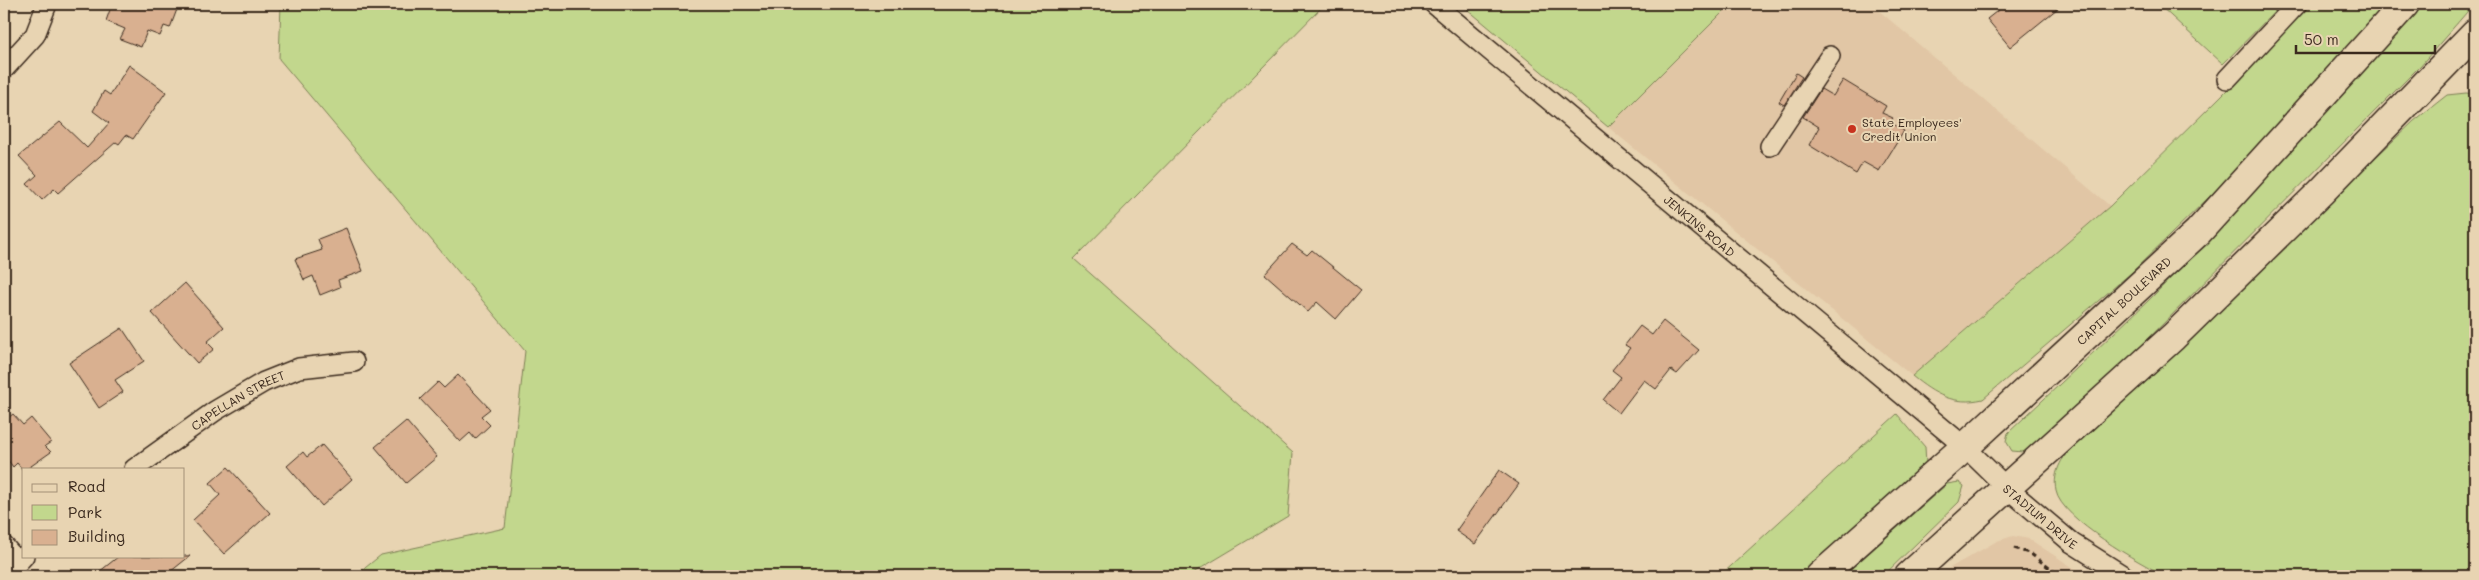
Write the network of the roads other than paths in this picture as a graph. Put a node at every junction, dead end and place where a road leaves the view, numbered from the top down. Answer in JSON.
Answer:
{"nodes":[{"id":1,"x":47,"y":4,"type":"edge"},
{"id":2,"x":1434,"y":4,"type":"edge"},
{"id":3,"x":2297,"y":4,"type":"edge"},
{"id":4,"x":2405,"y":4,"type":"edge"},
{"id":5,"x":2471,"y":47,"type":"edge"},
{"id":6,"x":1830,"y":56,"type":"dead end"},
{"id":7,"x":4,"y":69,"type":"edge"},
{"id":8,"x":2226,"y":79,"type":"dead end"},
{"id":9,"x":1770,"y":146,"type":"dead end"},
{"id":10,"x":354,"y":362,"type":"dead end"},
{"id":11,"x":1965,"y":447,"type":"junction"},
{"id":12,"x":135,"y":468,"type":"edge"},
{"id":13,"x":2008,"y":489,"type":"junction"},
{"id":14,"x":4,"y":546,"type":"edge"},
{"id":15,"x":21,"y":559,"type":"edge"},
{"id":16,"x":6,"y":576,"type":"edge"},
{"id":17,"x":1820,"y":576,"type":"edge"},
{"id":18,"x":1910,"y":576,"type":"edge"},
{"id":19,"x":2124,"y":576,"type":"edge"}],
"edges":[{"from":1,"to":7,"type":"street"},
{"from":2,"to":11,"type":"street","name":"JENKINS ROAD"},
{"from":3,"to":8,"type":"street"},
{"from":4,"to":11,"type":"highway","name":"CAPITAL BOULEVARD"},
{"from":5,"to":13,"type":"highway"},
{"from":6,"to":9,"type":"street"},
{"from":10,"to":12,"type":"street","name":"CAPELLAN STREET"},
{"from":11,"to":13,"type":"street","name":"STADIUM DRIVE"},
{"from":11,"to":17,"type":"highway","name":"CAPITAL BOULEVARD"},
{"from":13,"to":18,"type":"highway"},
{"from":13,"to":19,"type":"street","name":"STADIUM DRIVE"},
{"from":14,"to":15,"type":"street"},
{"from":15,"to":16,"type":"street"}]}
